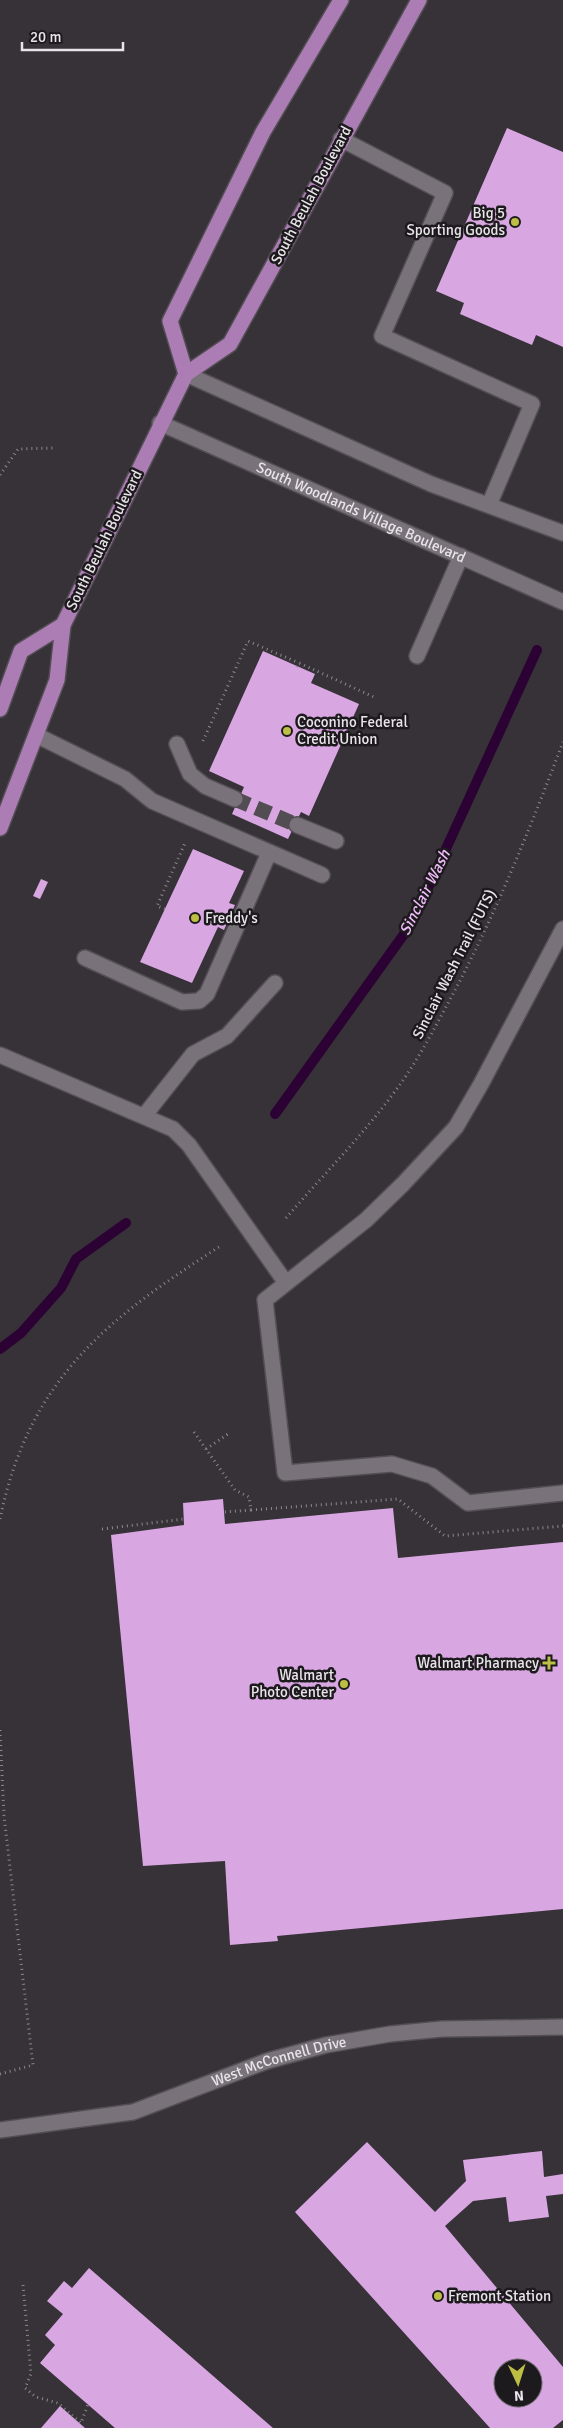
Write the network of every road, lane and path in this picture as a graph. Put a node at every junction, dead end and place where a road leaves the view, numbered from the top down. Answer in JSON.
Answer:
{"nodes":[{"id":1,"x":341,"y":0,"type":"edge"},
{"id":2,"x":419,"y":0,"type":"edge"},
{"id":3,"x":341,"y":139,"type":"junction"},
{"id":4,"x":186,"y":374,"type":"junction"},
{"id":5,"x":160,"y":423,"type":"junction"},
{"id":6,"x":53,"y":448,"type":"dead end"},
{"id":7,"x":0,"y":475,"type":"edge"},
{"id":8,"x":489,"y":506,"type":"junction"},
{"id":9,"x":563,"y":533,"type":"edge"},
{"id":10,"x":461,"y":556,"type":"junction"},
{"id":11,"x":563,"y":602,"type":"edge"},
{"id":12,"x":63,"y":625,"type":"junction"},
{"id":13,"x":417,"y":656,"type":"dead end"},
{"id":14,"x":374,"y":697,"type":"dead end"},
{"id":15,"x":0,"y":708,"type":"edge"},
{"id":16,"x":36,"y":735,"type":"junction"},
{"id":17,"x":563,"y":742,"type":"edge"},
{"id":18,"x":203,"y":743,"type":"dead end"},
{"id":19,"x":177,"y":744,"type":"dead end"},
{"id":20,"x":235,"y":799,"type":"tunnel mouth"},
{"id":21,"x":297,"y":825,"type":"tunnel mouth"},
{"id":22,"x":0,"y":828,"type":"edge"},
{"id":23,"x":187,"y":840,"type":"dead end"},
{"id":24,"x":336,"y":841,"type":"dead end"},
{"id":25,"x":269,"y":853,"type":"junction"},
{"id":26,"x":322,"y":875,"type":"dead end"},
{"id":27,"x":165,"y":909,"type":"dead end"},
{"id":28,"x":563,"y":929,"type":"edge"},
{"id":29,"x":85,"y":958,"type":"dead end"},
{"id":30,"x":275,"y":983,"type":"dead end"},
{"id":31,"x":0,"y":1055,"type":"edge"},
{"id":32,"x":144,"y":1116,"type":"junction"},
{"id":33,"x":286,"y":1218,"type":"dead end"},
{"id":34,"x":219,"y":1247,"type":"dead end"},
{"id":35,"x":286,"y":1283,"type":"junction"},
{"id":36,"x":194,"y":1432,"type":"dead end"},
{"id":37,"x":228,"y":1434,"type":"dead end"},
{"id":38,"x":206,"y":1449,"type":"junction"},
{"id":39,"x":563,"y":1493,"type":"edge"},
{"id":40,"x":251,"y":1510,"type":"junction"},
{"id":41,"x":224,"y":1512,"type":"dead end"},
{"id":42,"x":0,"y":1518,"type":"edge"},
{"id":43,"x":184,"y":1519,"type":"dead end"},
{"id":44,"x":563,"y":1526,"type":"edge"},
{"id":45,"x":102,"y":1529,"type":"dead end"},
{"id":46,"x":0,"y":1730,"type":"edge"},
{"id":47,"x":563,"y":2027,"type":"edge"},
{"id":48,"x":0,"y":2074,"type":"edge"},
{"id":49,"x":0,"y":2130,"type":"edge"},
{"id":50,"x":23,"y":2285,"type":"dead end"},
{"id":51,"x":88,"y":2404,"type":"dead end"}],
"edges":[{"from":1,"to":4,"type":"main road"},
{"from":2,"to":3,"type":"main road","name":"South Beulah Boulevard"},
{"from":3,"to":4,"type":"main road","name":"South Beulah Boulevard"},
{"from":3,"to":8,"type":"street"},
{"from":4,"to":5,"type":"main road","name":"South Beulah Boulevard"},
{"from":4,"to":8,"type":"street"},
{"from":5,"to":10,"type":"street","name":"South Woodlands Village Boulevard"},
{"from":5,"to":12,"type":"main road","name":"South Beulah Boulevard"},
{"from":6,"to":7,"type":"path"},
{"from":8,"to":9,"type":"street"},
{"from":10,"to":11,"type":"street","name":"South Woodlands Village Boulevard"},
{"from":10,"to":13,"type":"street"},
{"from":12,"to":15,"type":"main road","name":"South Beulah Boulevard"},
{"from":12,"to":16,"type":"main road","name":"South Beulah Boulevard"},
{"from":14,"to":18,"type":"path"},
{"from":16,"to":22,"type":"main road","name":"South Beulah Boulevard"},
{"from":16,"to":25,"type":"street"},
{"from":17,"to":33,"type":"path","name":"Sinclair Wash Trail (FUTS)"},
{"from":19,"to":20,"type":"street"},
{"from":21,"to":24,"type":"street"},
{"from":23,"to":27,"type":"path"},
{"from":25,"to":26,"type":"street"},
{"from":25,"to":29,"type":"street"},
{"from":28,"to":35,"type":"street"},
{"from":30,"to":32,"type":"street"},
{"from":31,"to":32,"type":"street"},
{"from":32,"to":35,"type":"street"},
{"from":34,"to":42,"type":"path"},
{"from":35,"to":39,"type":"street"},
{"from":36,"to":38,"type":"path"},
{"from":37,"to":38,"type":"path"},
{"from":38,"to":40,"type":"path"},
{"from":40,"to":41,"type":"path"},
{"from":40,"to":44,"type":"path"},
{"from":43,"to":45,"type":"path"},
{"from":46,"to":48,"type":"path"},
{"from":47,"to":49,"type":"street","name":"West McConnell Drive"},
{"from":50,"to":51,"type":"path"}]}
